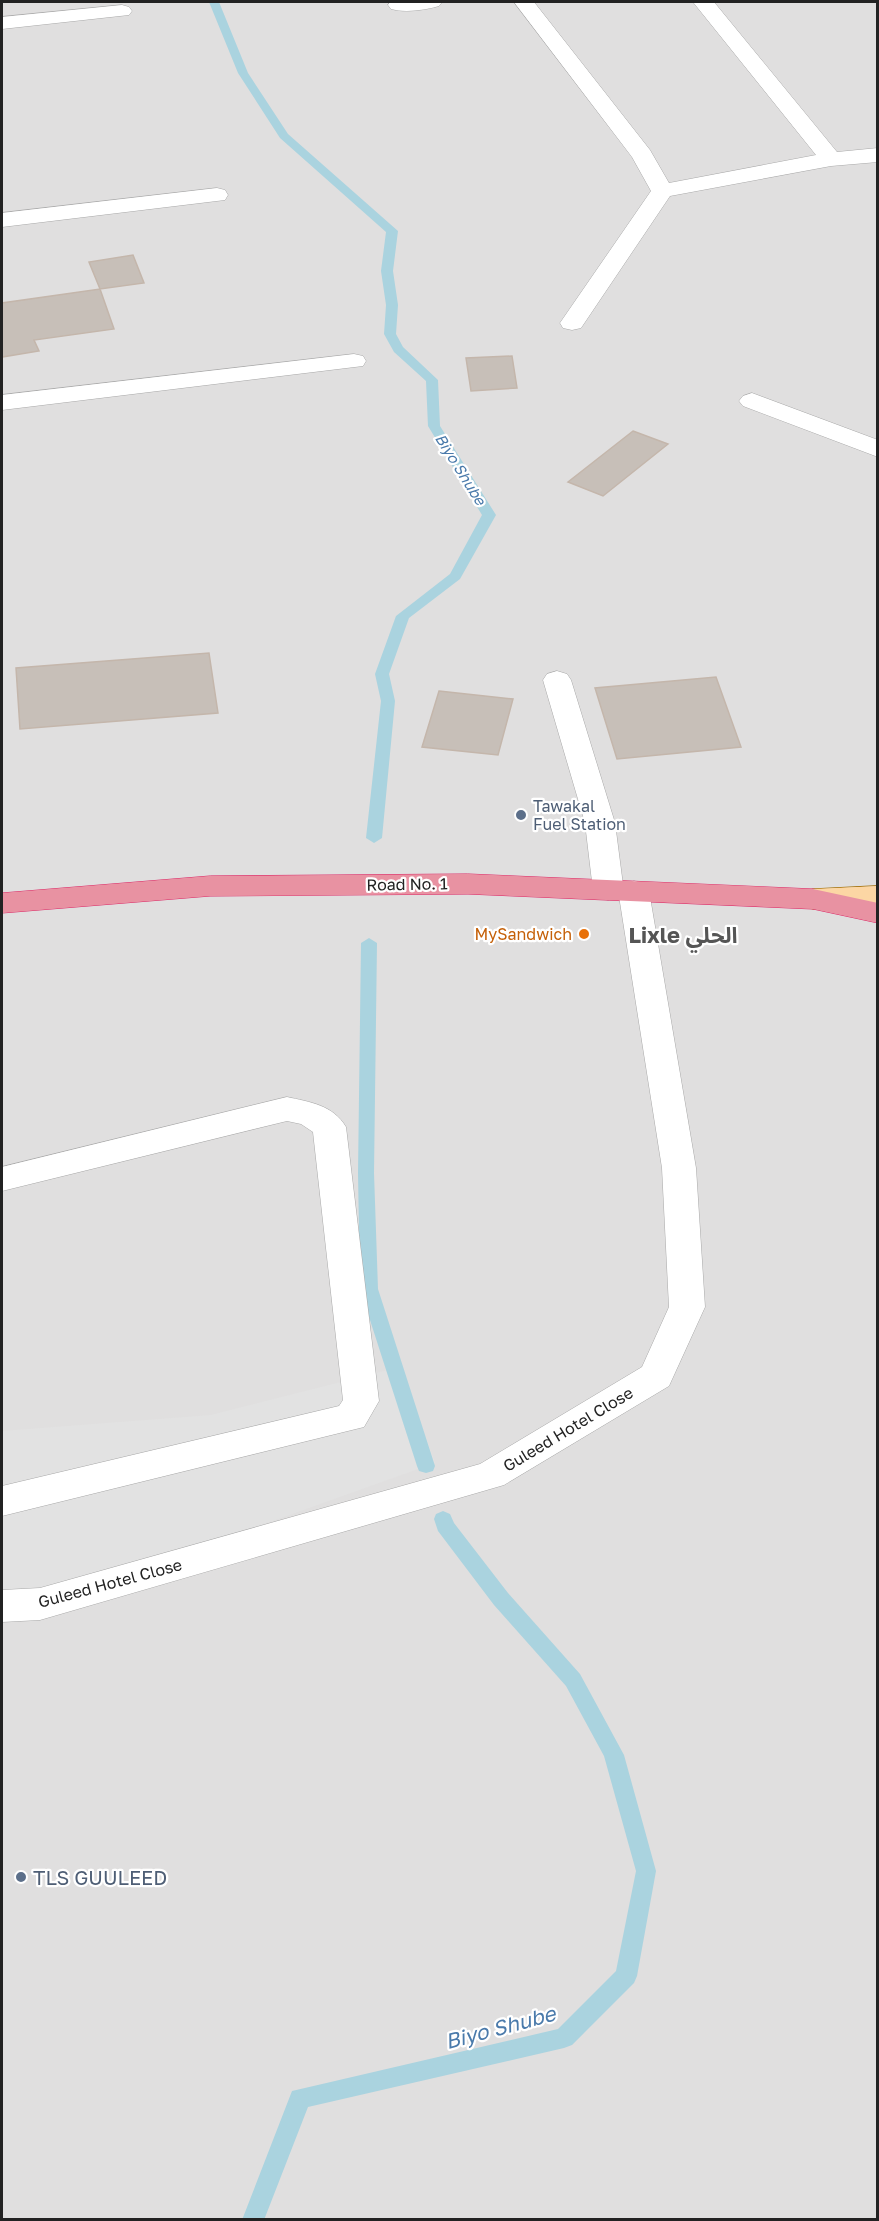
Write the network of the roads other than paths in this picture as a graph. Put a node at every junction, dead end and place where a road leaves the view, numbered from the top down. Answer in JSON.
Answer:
{"nodes":[{"id":1,"x":432,"y":2,"type":"edge"},
{"id":2,"x":524,"y":2,"type":"edge"},
{"id":3,"x":703,"y":2,"type":"edge"},
{"id":4,"x":398,"y":5,"type":"dead end"},
{"id":5,"x":122,"y":11,"type":"dead end"},
{"id":6,"x":2,"y":23,"type":"edge"},
{"id":7,"x":878,"y":155,"type":"edge"},
{"id":8,"x":831,"y":159,"type":"junction"},
{"id":9,"x":662,"y":191,"type":"junction"},
{"id":10,"x":217,"y":195,"type":"dead end"},
{"id":11,"x":2,"y":220,"type":"edge"},
{"id":12,"x":572,"y":323,"type":"dead end"},
{"id":13,"x":354,"y":361,"type":"dead end"},
{"id":14,"x":752,"y":401,"type":"dead end"},
{"id":15,"x":2,"y":403,"type":"edge"},
{"id":16,"x":878,"y":449,"type":"edge"},
{"id":17,"x":557,"y":680,"type":"dead end"},
{"id":18,"x":621,"y":891,"type":"junction"},
{"id":19,"x":878,"y":896,"type":"edge"},
{"id":20,"x":813,"y":899,"type":"junction"},
{"id":21,"x":2,"y":903,"type":"edge"},
{"id":22,"x":878,"y":913,"type":"edge"},
{"id":23,"x":2,"y":1179,"type":"edge"},
{"id":24,"x":2,"y":1501,"type":"edge"},
{"id":25,"x":2,"y":1606,"type":"edge"}],
"edges":[{"from":1,"to":4,"type":"street"},
{"from":2,"to":9,"type":"street"},
{"from":3,"to":8,"type":"street"},
{"from":5,"to":6,"type":"street"},
{"from":7,"to":8,"type":"street"},
{"from":8,"to":9,"type":"street"},
{"from":9,"to":12,"type":"street"},
{"from":10,"to":11,"type":"street"},
{"from":13,"to":15,"type":"street"},
{"from":14,"to":16,"type":"street"},
{"from":17,"to":18,"type":"street","name":"Guleed Hotel Close"},
{"from":18,"to":20,"type":"highway","name":"Road No. 1"},
{"from":18,"to":21,"type":"highway","name":"Road No. 1"},
{"from":18,"to":25,"type":"street","name":"Guleed Hotel Close"},
{"from":19,"to":20,"type":"main road"},
{"from":20,"to":22,"type":"highway","name":"Road No. 1"},
{"from":23,"to":24,"type":"street"}]}
